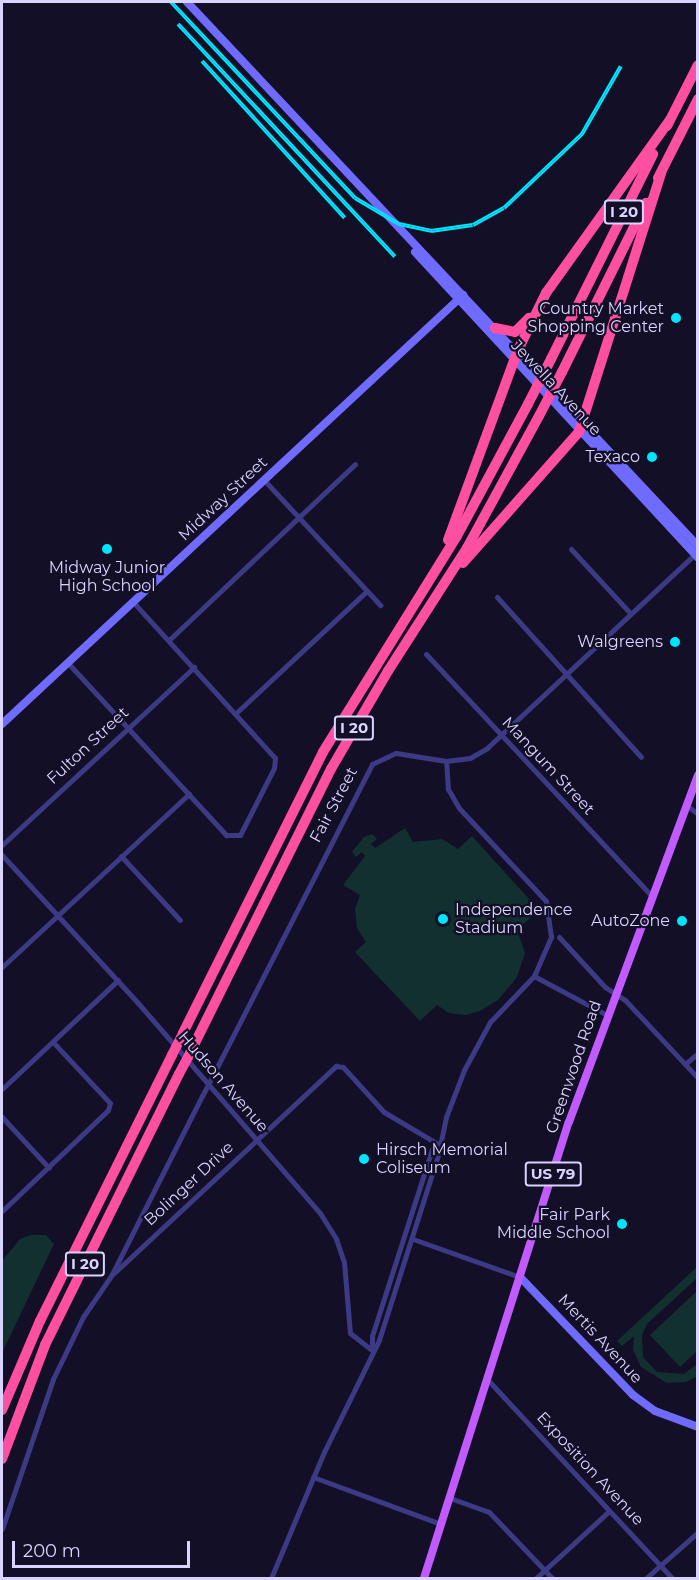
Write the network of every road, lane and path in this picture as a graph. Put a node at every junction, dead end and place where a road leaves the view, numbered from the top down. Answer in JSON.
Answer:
{"nodes":[{"id":1,"x":187,"y":2,"type":"edge"},
{"id":2,"x":698,"y":65,"type":"edge"},
{"id":3,"x":698,"y":99,"type":"edge"},
{"id":4,"x":670,"y":120,"type":"junction"},
{"id":5,"x":661,"y":173,"type":"junction"},
{"id":6,"x":546,"y":293,"type":"junction"},
{"id":7,"x":460,"y":298,"type":"junction"},
{"id":8,"x":495,"y":328,"type":"junction"},
{"id":9,"x":516,"y":357,"type":"junction"},
{"id":10,"x":581,"y":427,"type":"junction"},
{"id":11,"x":355,"y":464,"type":"dead end"},
{"id":12,"x":264,"y":480,"type":"junction"},
{"id":13,"x":300,"y":519,"type":"junction"},
{"id":14,"x":571,"y":549,"type":"dead end"},
{"id":15,"x":697,"y":552,"type":"edge"},
{"id":16,"x":436,"y":569,"type":"junction"},
{"id":17,"x":453,"y":572,"type":"junction"},
{"id":18,"x":367,"y":591,"type":"junction"},
{"id":19,"x":497,"y":597,"type":"dead end"},
{"id":20,"x":133,"y":602,"type":"junction"},
{"id":21,"x":380,"y":605,"type":"dead end"},
{"id":22,"x":631,"y":614,"type":"junction"},
{"id":23,"x":169,"y":640,"type":"junction"},
{"id":24,"x":426,"y":654,"type":"dead end"},
{"id":25,"x":68,"y":663,"type":"junction"},
{"id":26,"x":194,"y":667,"type":"junction"},
{"id":27,"x":566,"y":675,"type":"junction"},
{"id":28,"x":236,"y":713,"type":"junction"},
{"id":29,"x":2,"y":724,"type":"edge"},
{"id":30,"x":128,"y":727,"type":"junction"},
{"id":31,"x":501,"y":735,"type":"junction"},
{"id":32,"x":641,"y":757,"type":"dead end"},
{"id":33,"x":446,"y":761,"type":"junction"},
{"id":34,"x":698,"y":775,"type":"edge"},
{"id":35,"x":189,"y":794,"type":"junction"},
{"id":36,"x":686,"y":805,"type":"junction"},
{"id":37,"x":698,"y":814,"type":"edge"},
{"id":38,"x":2,"y":845,"type":"edge"},
{"id":39,"x":2,"y":855,"type":"edge"},
{"id":40,"x":121,"y":856,"type":"junction"},
{"id":41,"x":652,"y":896,"type":"junction"},
{"id":42,"x":58,"y":915,"type":"junction"},
{"id":43,"x":180,"y":920,"type":"dead end"},
{"id":44,"x":559,"y":937,"type":"dead end"},
{"id":45,"x":2,"y":967,"type":"edge"},
{"id":46,"x":534,"y":976,"type":"junction"},
{"id":47,"x":118,"y":980,"type":"junction"},
{"id":48,"x":615,"y":994,"type":"junction"},
{"id":49,"x":607,"y":1015,"type":"junction"},
{"id":50,"x":53,"y":1042,"type":"junction"},
{"id":51,"x":698,"y":1053,"type":"edge"},
{"id":52,"x":685,"y":1064,"type":"junction"},
{"id":53,"x":698,"y":1078,"type":"edge"},
{"id":54,"x":2,"y":1089,"type":"edge"},
{"id":55,"x":202,"y":1096,"type":"joint"},
{"id":56,"x":2,"y":1117,"type":"edge"},
{"id":57,"x":255,"y":1140,"type":"junction"},
{"id":58,"x":438,"y":1144,"type":"junction"},
{"id":59,"x":49,"y":1168,"type":"junction"},
{"id":60,"x":2,"y":1211,"type":"edge"},
{"id":61,"x":413,"y":1239,"type":"junction"},
{"id":62,"x":111,"y":1276,"type":"junction"},
{"id":63,"x":520,"y":1277,"type":"junction"},
{"id":64,"x":372,"y":1350,"type":"junction"},
{"id":65,"x":487,"y":1379,"type":"junction"},
{"id":66,"x":2,"y":1410,"type":"edge"},
{"id":67,"x":698,"y":1427,"type":"edge"},
{"id":68,"x":2,"y":1459,"type":"edge"},
{"id":69,"x":314,"y":1477,"type":"junction"},
{"id":70,"x":450,"y":1498,"type":"junction"},
{"id":71,"x":609,"y":1511,"type":"junction"},
{"id":72,"x":441,"y":1524,"type":"junction"},
{"id":73,"x":2,"y":1529,"type":"edge"},
{"id":74,"x":698,"y":1532,"type":"edge"},
{"id":75,"x":660,"y":1566,"type":"junction"},
{"id":76,"x":544,"y":1571,"type":"junction"},
{"id":77,"x":271,"y":1578,"type":"edge"},
{"id":78,"x":425,"y":1578,"type":"edge"},
{"id":79,"x":536,"y":1578,"type":"edge"},
{"id":80,"x":552,"y":1578,"type":"edge"},
{"id":81,"x":646,"y":1578,"type":"edge"},
{"id":82,"x":672,"y":1578,"type":"edge"}],
"edges":[{"from":1,"to":7,"type":"street","name":"Jewella Avenue"},
{"from":2,"to":4,"type":"highway","number":"I 20"},
{"from":3,"to":5,"type":"highway","number":"I 20"},
{"from":4,"to":6,"type":"highway"},
{"from":4,"to":16,"type":"highway","number":"I 20","bridge":true},
{"from":5,"to":10,"type":"highway"},
{"from":5,"to":17,"type":"highway","number":"I 20","bridge":true},
{"from":6,"to":8,"type":"highway"},
{"from":6,"to":9,"type":"highway"},
{"from":7,"to":8,"type":"street","name":"Jewella Avenue"},
{"from":7,"to":9,"type":"street","name":"Jewella Avenue"},
{"from":7,"to":12,"type":"street","name":"Midway Street"},
{"from":8,"to":9,"type":"street","name":"Jewella Avenue"},
{"from":9,"to":10,"type":"street","name":"Jewella Avenue"},
{"from":9,"to":16,"type":"highway"},
{"from":10,"to":15,"type":"street","name":"Jewella Avenue"},
{"from":10,"to":17,"type":"highway"},
{"from":11,"to":13,"type":"street"},
{"from":12,"to":13,"type":"street"},
{"from":12,"to":20,"type":"street","name":"Midway Street"},
{"from":13,"to":18,"type":"street"},
{"from":13,"to":23,"type":"street"},
{"from":14,"to":22,"type":"street"},
{"from":15,"to":22,"type":"street","name":"Fair Street"},
{"from":16,"to":66,"type":"highway","number":"I 20","bridge":true},
{"from":17,"to":68,"type":"highway","number":"I 20","bridge":true},
{"from":18,"to":21,"type":"street"},
{"from":18,"to":28,"type":"street"},
{"from":19,"to":27,"type":"street"},
{"from":20,"to":23,"type":"street"},
{"from":20,"to":25,"type":"street","name":"Midway Street"},
{"from":22,"to":27,"type":"street","name":"Fair Street"},
{"from":23,"to":26,"type":"street"},
{"from":24,"to":31,"type":"street","name":"Mangum Street"},
{"from":25,"to":29,"type":"street","name":"Midway Street"},
{"from":25,"to":30,"type":"street"},
{"from":26,"to":28,"type":"street"},
{"from":26,"to":30,"type":"street","name":"Fulton Street"},
{"from":27,"to":31,"type":"street","name":"Fair Street"},
{"from":27,"to":32,"type":"street"},
{"from":28,"to":35,"type":"street"},
{"from":30,"to":35,"type":"street"},
{"from":30,"to":38,"type":"street","name":"Fulton Street"},
{"from":31,"to":33,"type":"street","name":"Fair Street"},
{"from":31,"to":41,"type":"street","name":"Mangum Street"},
{"from":33,"to":46,"type":"street"},
{"from":33,"to":55,"type":"street","name":"Fair Street","bridge":true},
{"from":34,"to":36,"type":"main road","name":"Greenwood Road","number":"US 79"},
{"from":35,"to":40,"type":"street"},
{"from":36,"to":37,"type":"street"},
{"from":36,"to":41,"type":"main road","name":"Greenwood Road","number":"US 79"},
{"from":39,"to":42,"type":"street","name":"Hudson Avenue"},
{"from":40,"to":42,"type":"street"},
{"from":40,"to":43,"type":"street"},
{"from":41,"to":48,"type":"main road","name":"Greenwood Road","number":"US 79"},
{"from":42,"to":45,"type":"street"},
{"from":42,"to":47,"type":"street","name":"Hudson Avenue"},
{"from":44,"to":48,"type":"street"},
{"from":46,"to":49,"type":"street"},
{"from":46,"to":58,"type":"street"},
{"from":47,"to":50,"type":"street"},
{"from":47,"to":57,"type":"street","name":"Hudson Avenue"},
{"from":48,"to":49,"type":"main road","name":"Greenwood Road","number":"US 79"},
{"from":48,"to":52,"type":"street"},
{"from":49,"to":63,"type":"main road","name":"Greenwood Road","number":"US 79"},
{"from":50,"to":54,"type":"street"},
{"from":50,"to":59,"type":"street"},
{"from":51,"to":52,"type":"street"},
{"from":52,"to":53,"type":"street"},
{"from":55,"to":62,"type":"street","name":"Bolinger Drive"},
{"from":56,"to":59,"type":"street"},
{"from":57,"to":58,"type":"street","name":"Bolinger Drive"},
{"from":57,"to":62,"type":"street","name":"Bolinger Drive"},
{"from":57,"to":64,"type":"street","name":"Hudson Avenue"},
{"from":58,"to":61,"type":"street"},
{"from":58,"to":64,"type":"street"},
{"from":59,"to":60,"type":"street"},
{"from":61,"to":63,"type":"street"},
{"from":61,"to":64,"type":"street"},
{"from":62,"to":73,"type":"street","name":"Bolinger Drive"},
{"from":63,"to":65,"type":"main road","name":"Greenwood Road","number":"US 79"},
{"from":63,"to":67,"type":"street","name":"Mertis Avenue"},
{"from":64,"to":69,"type":"street"},
{"from":65,"to":70,"type":"main road","name":"Greenwood Road","number":"US 79"},
{"from":65,"to":71,"type":"street","name":"Exposition Avenue"},
{"from":69,"to":72,"type":"street"},
{"from":69,"to":77,"type":"street"},
{"from":70,"to":72,"type":"main road","name":"Greenwood Road","number":"US 79"},
{"from":70,"to":76,"type":"street"},
{"from":71,"to":75,"type":"street","name":"Exposition Avenue"},
{"from":71,"to":76,"type":"street"},
{"from":72,"to":78,"type":"main road","name":"Greenwood Road","number":"US 79"},
{"from":74,"to":75,"type":"street"},
{"from":75,"to":81,"type":"street"},
{"from":75,"to":82,"type":"street","name":"Exposition Avenue"},
{"from":76,"to":79,"type":"street"},
{"from":76,"to":80,"type":"street"}]}
